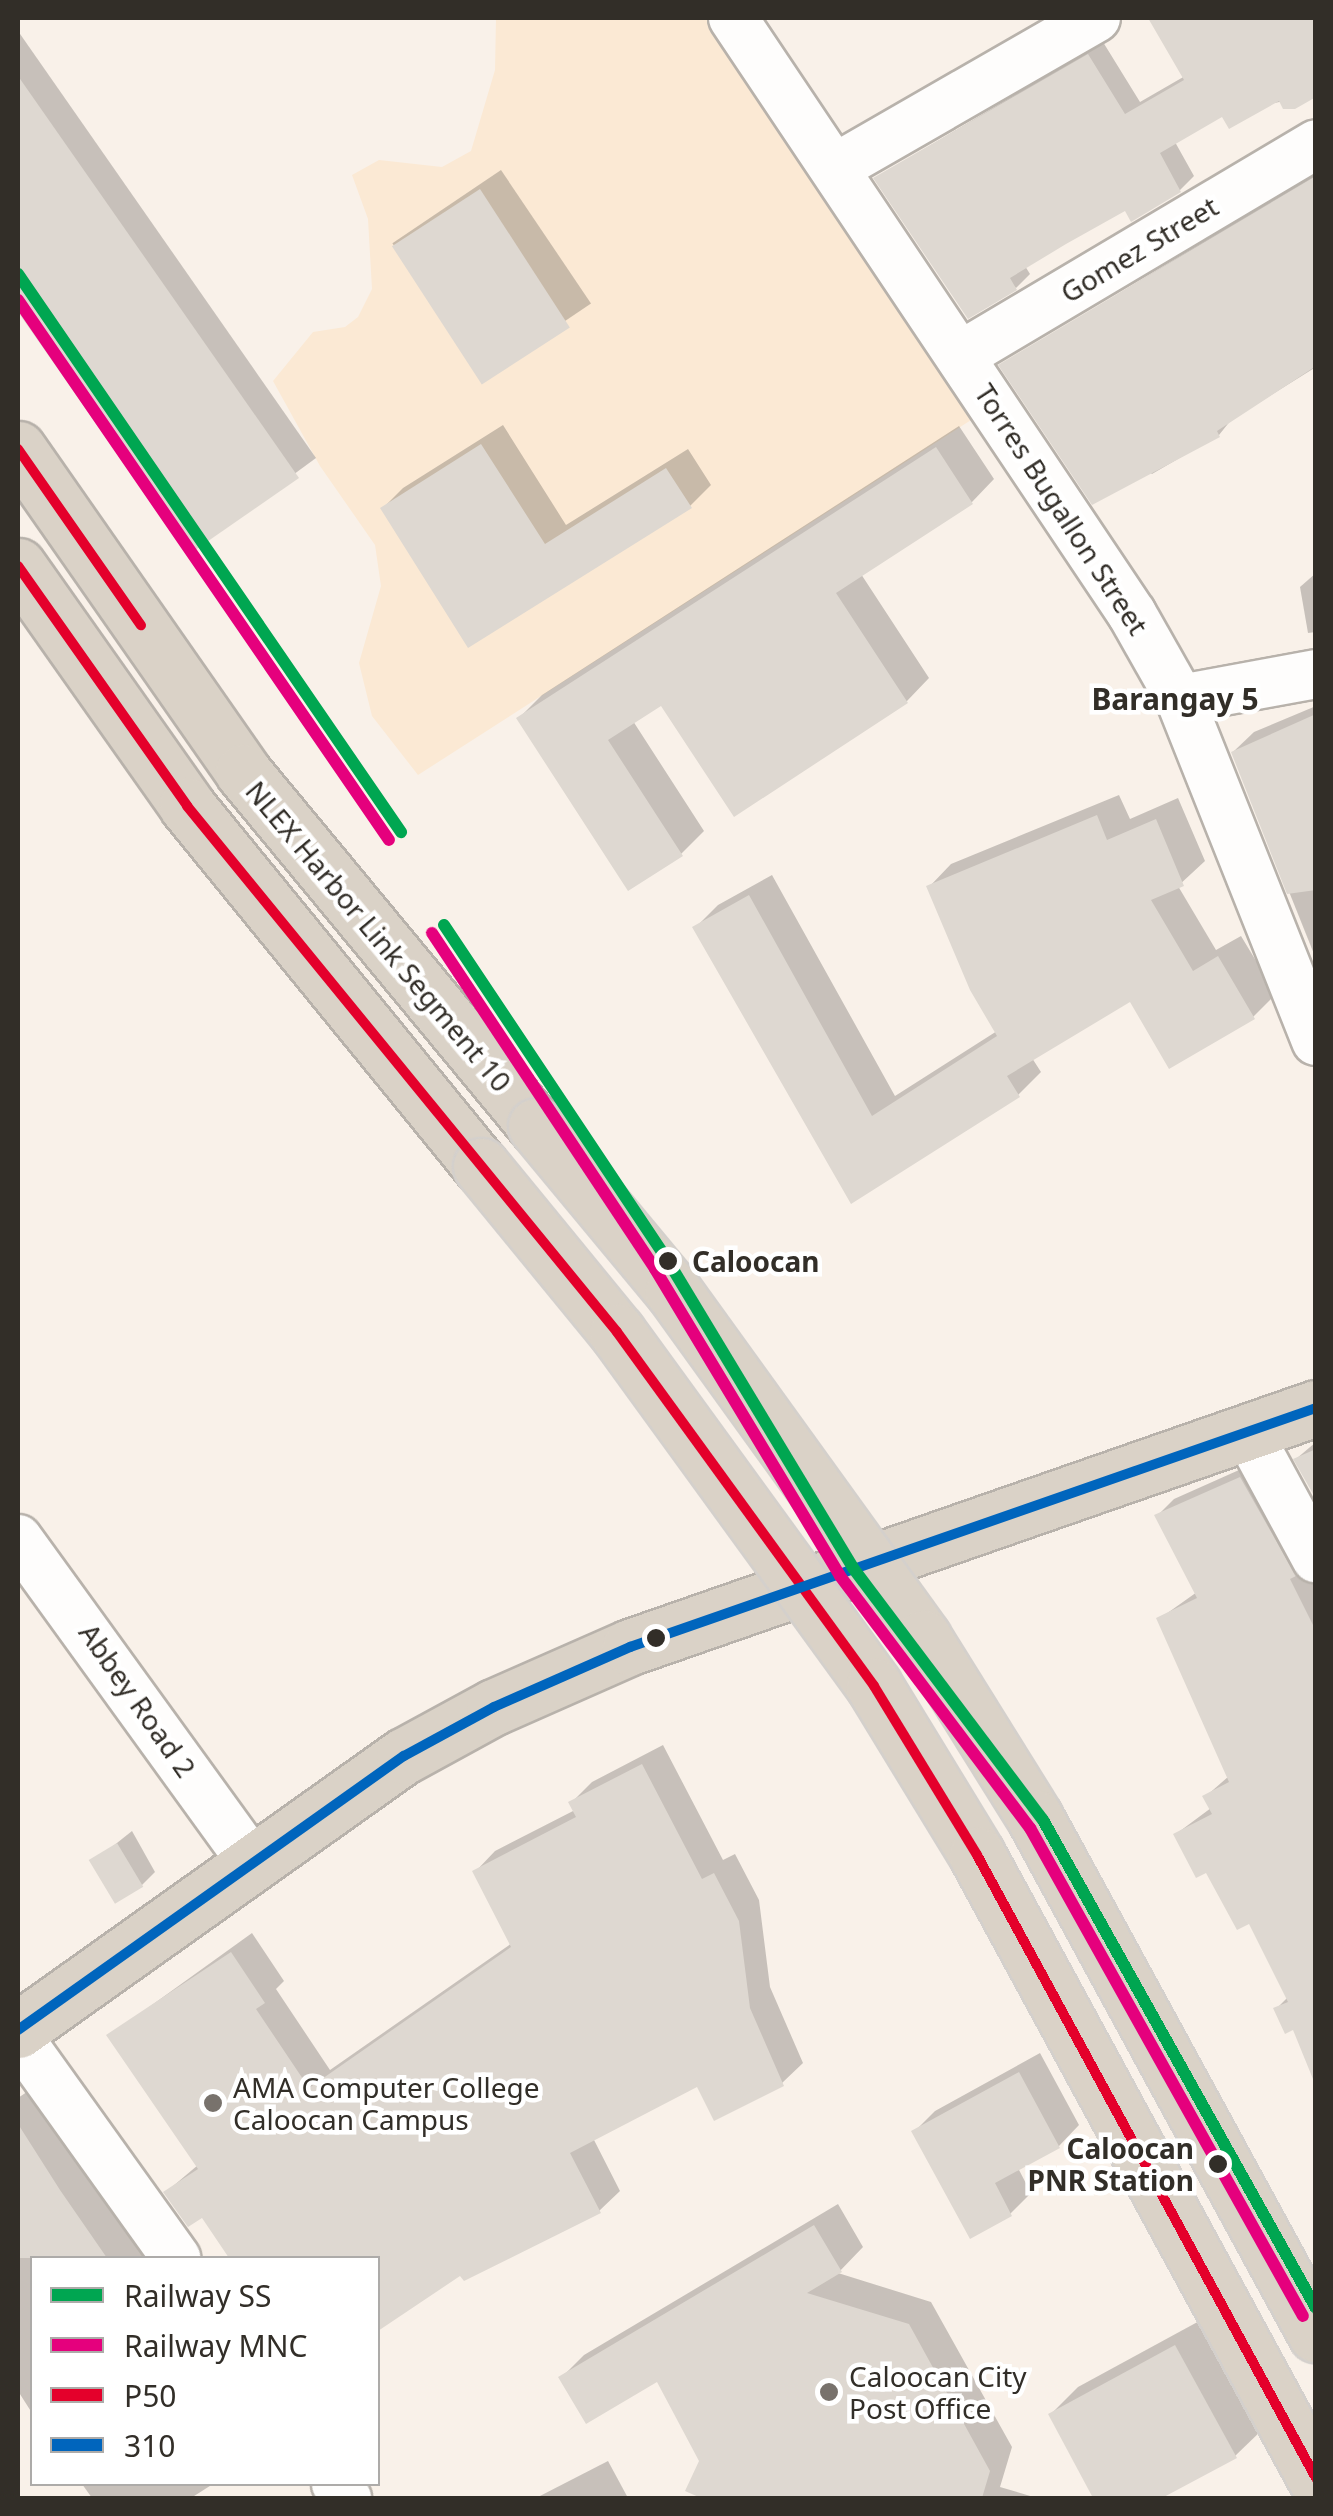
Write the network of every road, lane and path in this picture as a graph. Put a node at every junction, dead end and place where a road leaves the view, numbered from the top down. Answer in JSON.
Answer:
{"nodes":[{"id":1,"x":733,"y":18,"type":"edge"},
{"id":2,"x":1096,"y":18,"type":"edge"},
{"id":3,"x":1316,"y":144,"type":"edge"},
{"id":4,"x":834,"y":168,"type":"junction"},
{"id":5,"x":963,"y":354,"type":"junction"},
{"id":6,"x":18,"y":449,"type":"edge"},
{"id":7,"x":18,"y":566,"type":"edge"},
{"id":8,"x":1316,"y":674,"type":"edge"},
{"id":9,"x":1180,"y":699,"type":"junction"},
{"id":10,"x":1316,"y":1040,"type":"edge"},
{"id":11,"x":1316,"y":1408,"type":"edge"},
{"id":12,"x":1247,"y":1431,"type":"junction"},
{"id":13,"x":18,"y":1539,"type":"edge"},
{"id":14,"x":1316,"y":1558,"type":"edge"},
{"id":15,"x":254,"y":1865,"type":"junction"},
{"id":16,"x":18,"y":2033,"type":"edge"},
{"id":17,"x":175,"y":2256,"type":"edge"},
{"id":18,"x":1316,"y":2334,"type":"edge"},
{"id":19,"x":1316,"y":2480,"type":"edge"}],
"edges":[{"from":1,"to":4,"type":"street","name":"Torres Bugallon Street"},
{"from":2,"to":4,"type":"street"},
{"from":3,"to":5,"type":"street","name":"Gomez Street"},
{"from":4,"to":5,"type":"street","name":"Torres Bugallon Street"},
{"from":5,"to":9,"type":"street","name":"Torres Bugallon Street"},
{"from":6,"to":18,"type":"highway","name":"NLEX Harbor Link Segment 10","bridge":true},
{"from":7,"to":19,"type":"highway","bridge":true},
{"from":8,"to":9,"type":"street"},
{"from":9,"to":10,"type":"street","name":"Torres Bugallon Street"},
{"from":11,"to":12,"type":"highway"},
{"from":12,"to":14,"type":"street"},
{"from":12,"to":15,"type":"highway"},
{"from":13,"to":15,"type":"street","name":"Abbey Road 2"},
{"from":15,"to":16,"type":"highway"},
{"from":16,"to":17,"type":"street"}]}
